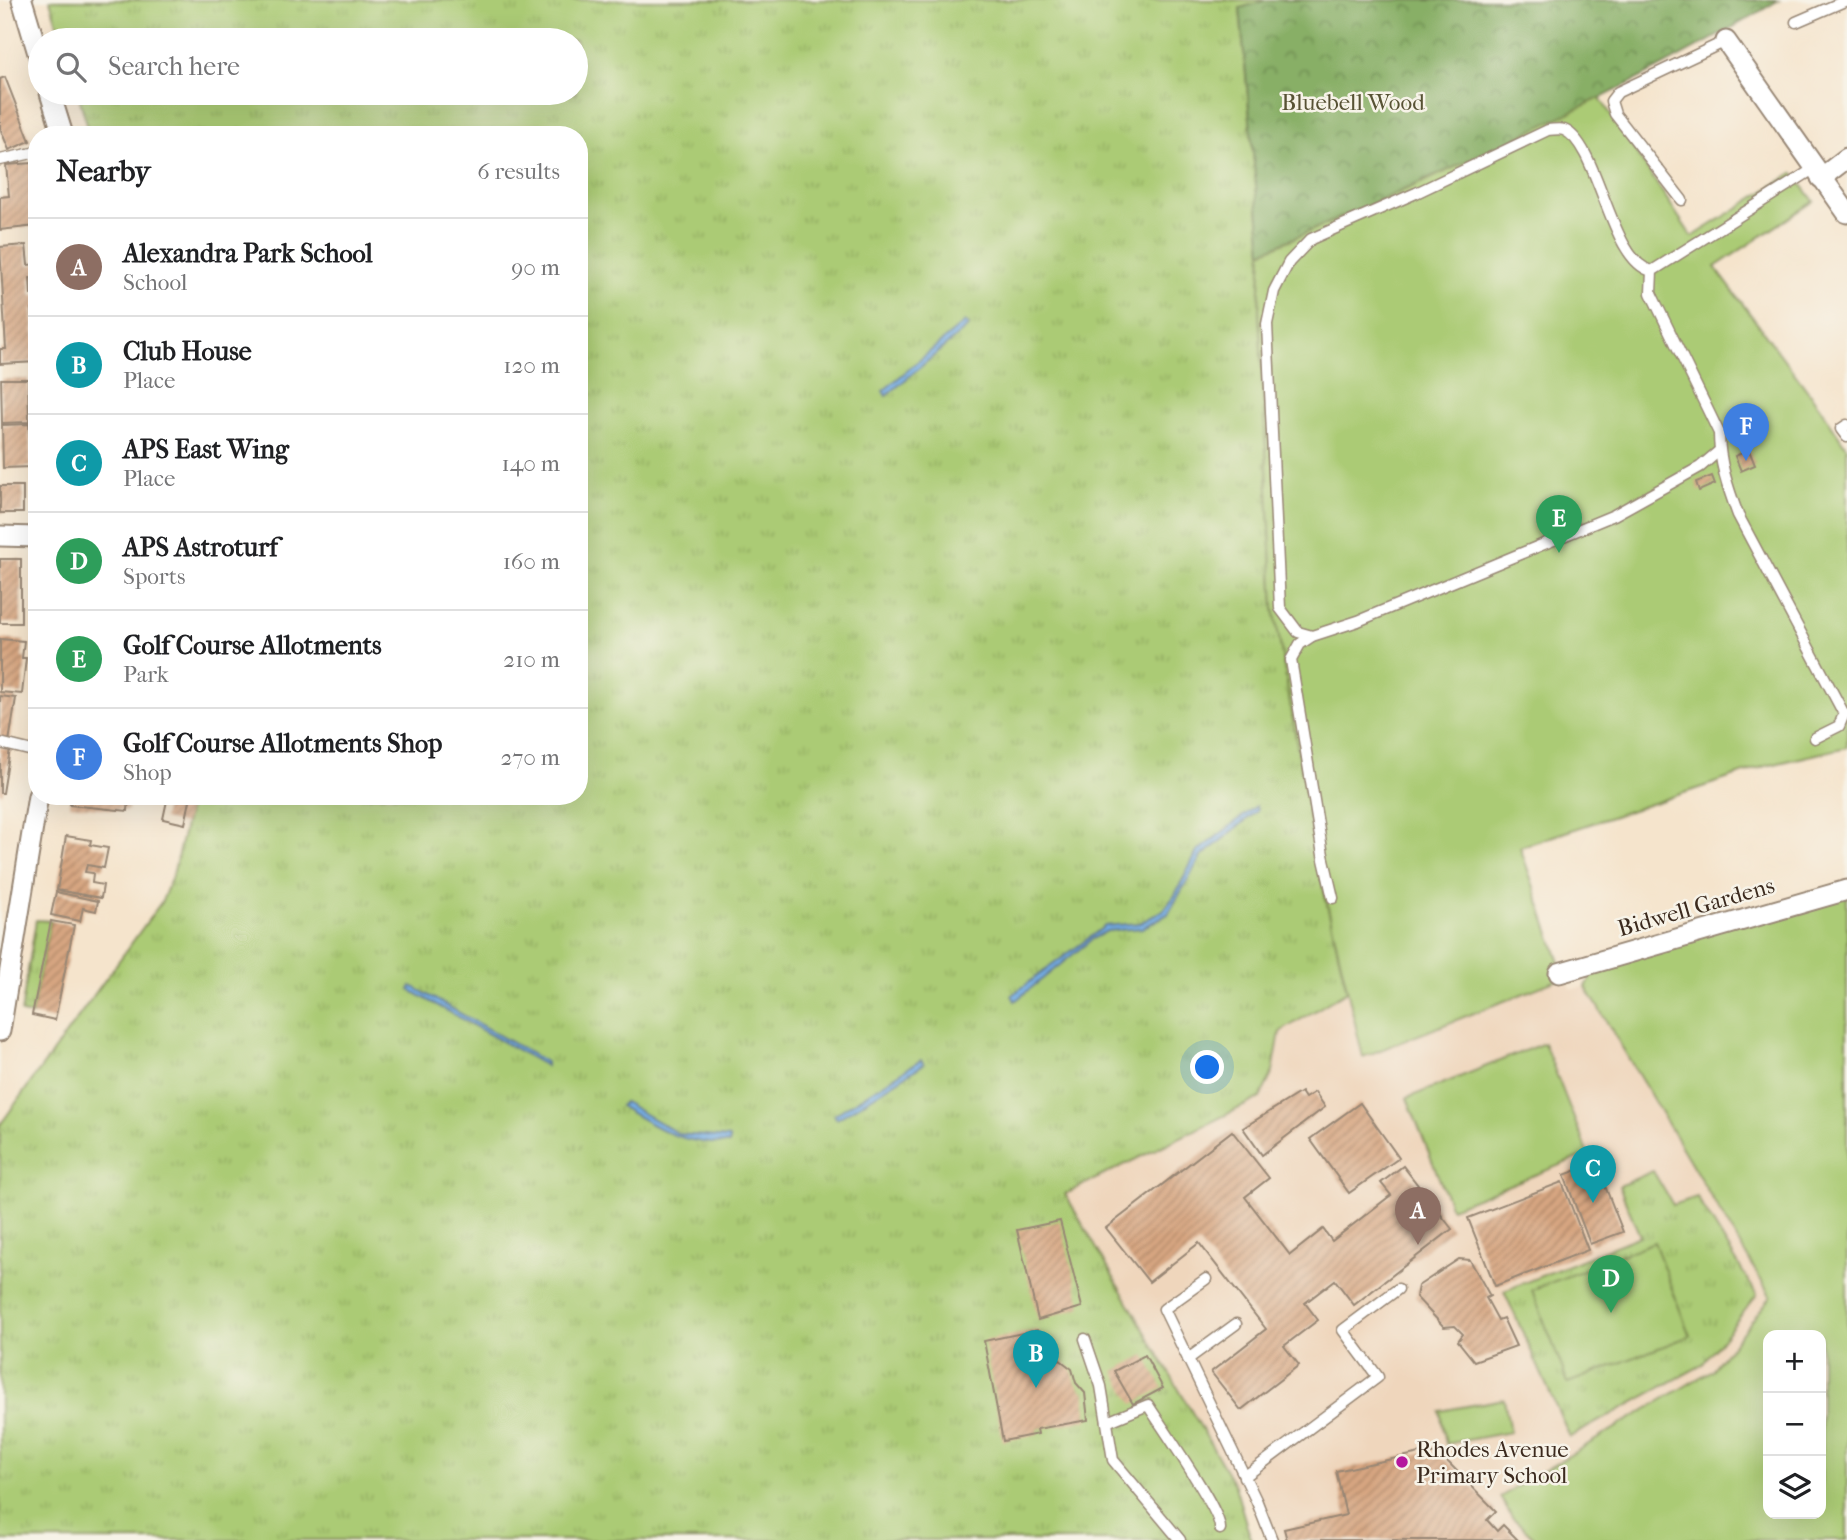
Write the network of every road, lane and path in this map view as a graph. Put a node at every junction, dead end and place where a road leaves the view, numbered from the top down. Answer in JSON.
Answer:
{"nodes":[{"id":1,"x":22,"y":0,"type":"edge"},
{"id":2,"x":1847,"y":0,"type":"edge"},
{"id":3,"x":1796,"y":22,"type":"dead end"},
{"id":4,"x":30,"y":28,"type":"edge"},
{"id":5,"x":1726,"y":41,"type":"joint"},
{"id":6,"x":54,"y":105,"type":"edge"},
{"id":7,"x":61,"y":126,"type":"edge"},
{"id":8,"x":28,"y":154,"type":"edge"},
{"id":9,"x":1847,"y":158,"type":"edge"},
{"id":10,"x":0,"y":160,"type":"edge"},
{"id":11,"x":1818,"y":173,"type":"junction"},
{"id":12,"x":1682,"y":200,"type":"dead end"},
{"id":13,"x":1847,"y":213,"type":"edge"},
{"id":14,"x":1636,"y":264,"type":"junction"},
{"id":15,"x":1652,"y":271,"type":"junction"},
{"id":16,"x":1651,"y":293,"type":"junction"},
{"id":17,"x":1847,"y":425,"type":"edge"},
{"id":18,"x":1847,"y":437,"type":"edge"},
{"id":19,"x":1719,"y":451,"type":"junction"},
{"id":20,"x":0,"y":536,"type":"edge"},
{"id":21,"x":28,"y":537,"type":"edge"},
{"id":22,"x":1312,"y":636,"type":"junction"},
{"id":23,"x":1815,"y":738,"type":"dead end"},
{"id":24,"x":0,"y":743,"type":"edge"},
{"id":25,"x":28,"y":750,"type":"edge"},
{"id":26,"x":36,"y":805,"type":"edge"},
{"id":27,"x":1847,"y":890,"type":"edge"},
{"id":28,"x":1333,"y":898,"type":"dead end"},
{"id":29,"x":1559,"y":973,"type":"dead end"},
{"id":30,"x":4,"y":997,"type":"edge"},
{"id":31,"x":0,"y":1031,"type":"edge"},
{"id":32,"x":1206,"y":1279,"type":"dead end"},
{"id":33,"x":1398,"y":1289,"type":"dead end"},
{"id":34,"x":1236,"y":1324,"type":"dead end"},
{"id":35,"x":1085,"y":1339,"type":"dead end"},
{"id":36,"x":1188,"y":1359,"type":"junction"},
{"id":37,"x":1107,"y":1422,"type":"junction"},
{"id":38,"x":1244,"y":1477,"type":"junction"},
{"id":39,"x":1220,"y":1529,"type":"dead end"},
{"id":40,"x":1180,"y":1540,"type":"edge"},
{"id":41,"x":1272,"y":1540,"type":"edge"}],
"edges":[{"from":1,"to":4,"type":"street"},
{"from":2,"to":3,"type":"lane"},
{"from":5,"to":11,"type":"street"},
{"from":5,"to":12,"type":"lane"},
{"from":6,"to":7,"type":"street"},
{"from":8,"to":10,"type":"lane"},
{"from":9,"to":11,"type":"street"},
{"from":11,"to":13,"type":"street"},
{"from":11,"to":15,"type":"lane"},
{"from":14,"to":15,"type":"lane"},
{"from":14,"to":16,"type":"lane"},
{"from":14,"to":22,"type":"lane"},
{"from":15,"to":16,"type":"lane"},
{"from":16,"to":19,"type":"lane"},
{"from":17,"to":18,"type":"lane"},
{"from":19,"to":22,"type":"lane"},
{"from":19,"to":23,"type":"lane"},
{"from":20,"to":21,"type":"street"},
{"from":22,"to":28,"type":"lane"},
{"from":24,"to":25,"type":"lane"},
{"from":26,"to":30,"type":"street"},
{"from":27,"to":29,"type":"street","name":"Bidwell Gardens"},
{"from":30,"to":31,"type":"street"},
{"from":32,"to":36,"type":"lane"},
{"from":33,"to":38,"type":"lane"},
{"from":34,"to":36,"type":"lane"},
{"from":35,"to":37,"type":"lane"},
{"from":36,"to":38,"type":"lane"},
{"from":37,"to":39,"type":"lane"},
{"from":37,"to":40,"type":"lane"},
{"from":38,"to":41,"type":"lane"}]}
